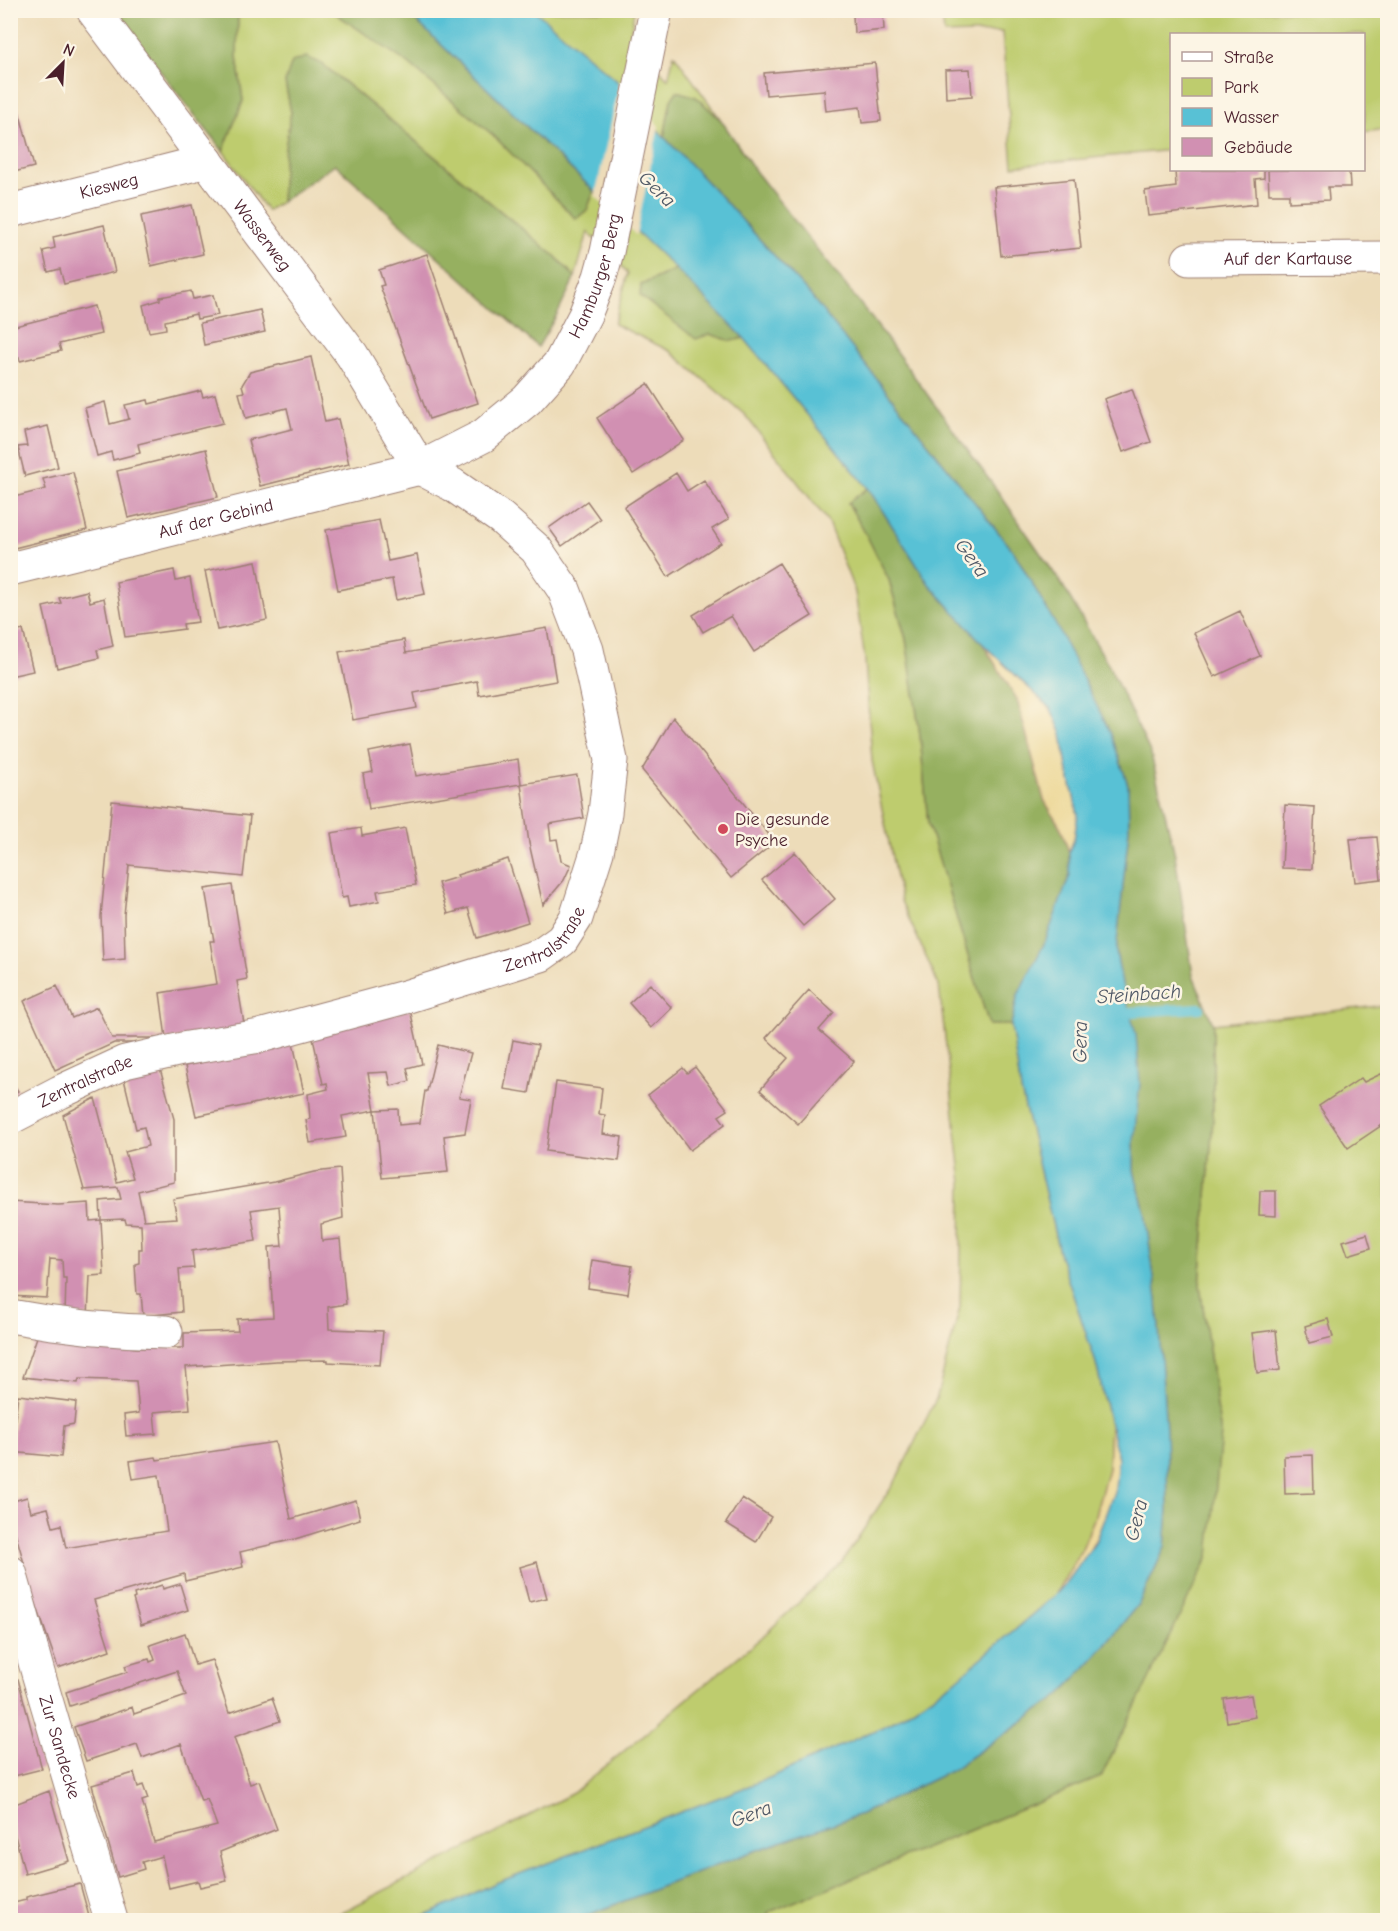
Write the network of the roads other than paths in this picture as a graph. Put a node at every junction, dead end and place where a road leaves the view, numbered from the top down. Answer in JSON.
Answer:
{"nodes":[{"id":1,"x":93,"y":10,"type":"edge"},
{"id":2,"x":656,"y":10,"type":"edge"},
{"id":3,"x":207,"y":161,"type":"junction"},
{"id":4,"x":10,"y":211,"type":"edge"},
{"id":5,"x":1388,"y":258,"type":"edge"},
{"id":6,"x":1189,"y":259,"type":"dead end"},
{"id":7,"x":420,"y":468,"type":"junction"},
{"id":8,"x":10,"y":569,"type":"edge"},
{"id":9,"x":10,"y":1118,"type":"edge"},
{"id":10,"x":10,"y":1316,"type":"edge"},
{"id":11,"x":166,"y":1332,"type":"dead end"},
{"id":12,"x":10,"y":1572,"type":"edge"},
{"id":13,"x":111,"y":1920,"type":"edge"}],
"edges":[{"from":1,"to":3,"type":"street","name":"Wasserweg"},
{"from":2,"to":7,"type":"street","name":"Hamburger Berg"},
{"from":3,"to":4,"type":"street","name":"Kiesweg"},
{"from":3,"to":7,"type":"street","name":"Wasserweg"},
{"from":5,"to":6,"type":"street","name":"Auf der Kartause"},
{"from":7,"to":8,"type":"street","name":"Auf der Gebind"},
{"from":7,"to":9,"type":"street","name":"Zentralstraße"},
{"from":10,"to":11,"type":"street"},
{"from":12,"to":13,"type":"street","name":"Zur Sandecke"}]}
